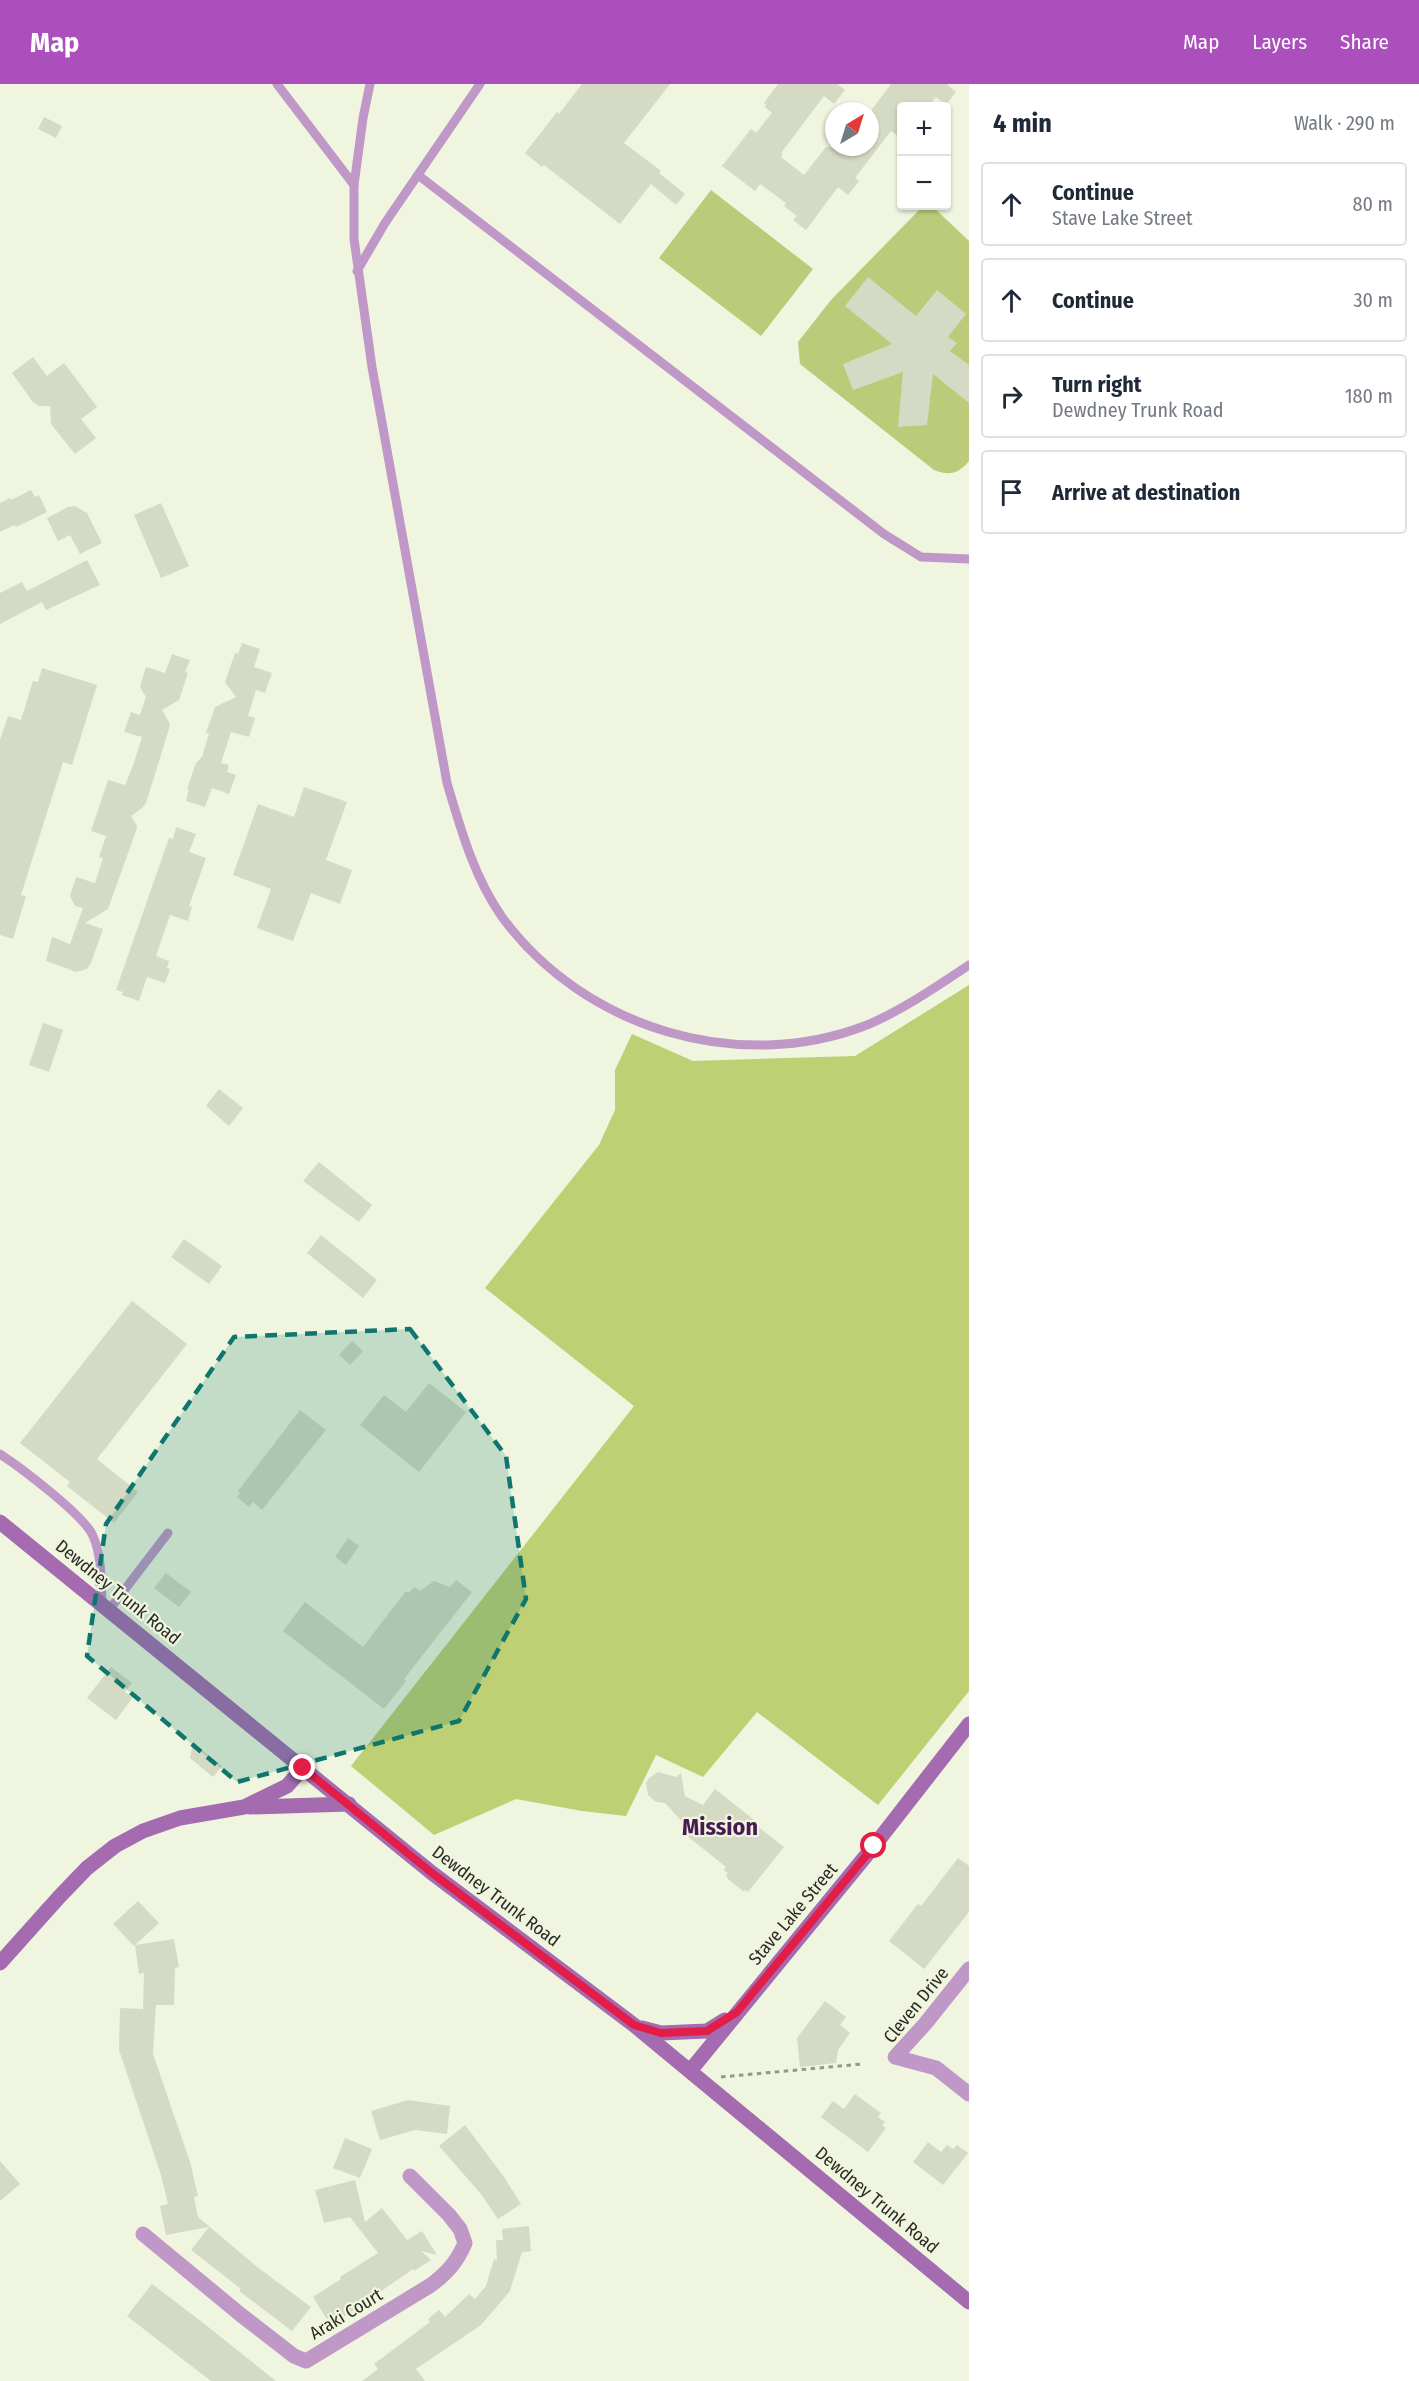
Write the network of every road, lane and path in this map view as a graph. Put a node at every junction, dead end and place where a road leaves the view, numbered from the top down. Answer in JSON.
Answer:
{"nodes":[{"id":1,"x":277,"y":84,"type":"edge"},
{"id":2,"x":370,"y":84,"type":"edge"},
{"id":3,"x":480,"y":84,"type":"edge"},
{"id":4,"x":418,"y":175,"type":"junction"},
{"id":5,"x":354,"y":185,"type":"junction"},
{"id":6,"x":357,"y":272,"type":"junction"},
{"id":7,"x":969,"y":558,"type":"edge"},
{"id":8,"x":969,"y":965,"type":"edge"},
{"id":9,"x":0,"y":1454,"type":"edge"},
{"id":10,"x":0,"y":1522,"type":"edge"},
{"id":11,"x":168,"y":1533,"type":"dead end"},
{"id":12,"x":106,"y":1607,"type":"junction"},
{"id":13,"x":969,"y":1724,"type":"edge"},
{"id":14,"x":303,"y":1768,"type":"junction"},
{"id":15,"x":349,"y":1804,"type":"junction"},
{"id":16,"x":244,"y":1807,"type":"junction"},
{"id":17,"x":0,"y":1963,"type":"edge"},
{"id":18,"x":969,"y":1969,"type":"edge"},
{"id":19,"x":737,"y":2012,"type":"junction"},
{"id":20,"x":634,"y":2025,"type":"junction"},
{"id":21,"x":862,"y":2064,"type":"dead end"},
{"id":22,"x":690,"y":2071,"type":"junction"},
{"id":23,"x":719,"y":2077,"type":"dead end"},
{"id":24,"x":969,"y":2094,"type":"edge"},
{"id":25,"x":410,"y":2176,"type":"dead end"},
{"id":26,"x":143,"y":2234,"type":"dead end"},
{"id":27,"x":969,"y":2302,"type":"edge"}],
"edges":[{"from":1,"to":5,"type":"lane"},
{"from":2,"to":5,"type":"lane"},
{"from":3,"to":4,"type":"lane"},
{"from":4,"to":6,"type":"lane"},
{"from":4,"to":7,"type":"lane"},
{"from":5,"to":6,"type":"lane"},
{"from":6,"to":8,"type":"lane"},
{"from":9,"to":12,"type":"lane"},
{"from":10,"to":12,"type":"main road","name":"Dewdney Trunk Road"},
{"from":11,"to":12,"type":"lane"},
{"from":12,"to":14,"type":"main road","name":"Dewdney Trunk Road"},
{"from":13,"to":19,"type":"main road","name":"Stave Lake Street"},
{"from":14,"to":15,"type":"main road","name":"Dewdney Trunk Road"},
{"from":14,"to":16,"type":"main road"},
{"from":15,"to":16,"type":"main road"},
{"from":15,"to":20,"type":"main road","name":"Dewdney Trunk Road"},
{"from":16,"to":17,"type":"main road"},
{"from":18,"to":24,"type":"street","name":"Cleven Drive"},
{"from":19,"to":20,"type":"main road"},
{"from":19,"to":22,"type":"main road","name":"Stave Lake Street"},
{"from":20,"to":22,"type":"main road","name":"Dewdney Trunk Road"},
{"from":21,"to":23,"type":"path"},
{"from":22,"to":27,"type":"main road","name":"Dewdney Trunk Road"},
{"from":25,"to":26,"type":"street","name":"Araki Court"}]}
